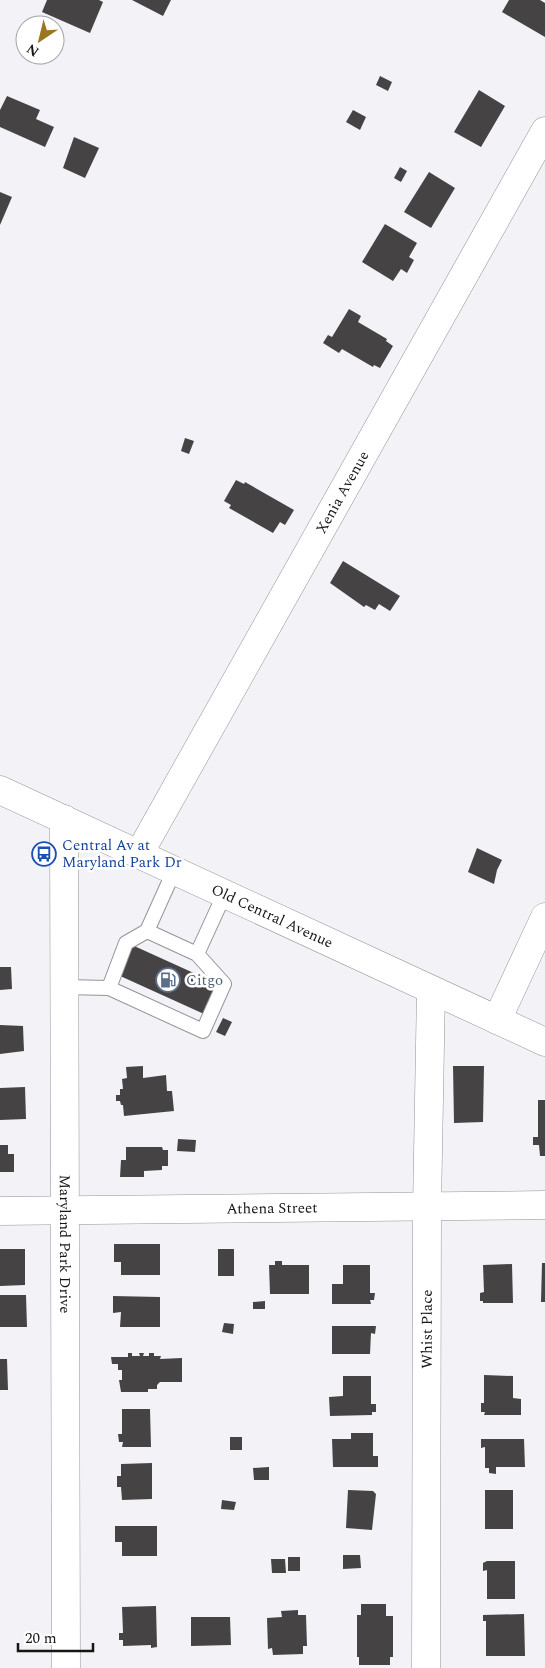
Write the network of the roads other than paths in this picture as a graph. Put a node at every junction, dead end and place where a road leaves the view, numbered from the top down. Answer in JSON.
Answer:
{"nodes":[{"id":1,"x":545,"y":131,"type":"edge"},
{"id":2,"x":0,"y":790,"type":"edge"},
{"id":3,"x":64,"y":819,"type":"junction"},
{"id":4,"x":139,"y":854,"type":"junction"},
{"id":5,"x":174,"y":871,"type":"junction"},
{"id":6,"x":224,"y":895,"type":"junction"},
{"id":7,"x":545,"y":917,"type":"edge"},
{"id":8,"x":147,"y":931,"type":"junction"},
{"id":9,"x":197,"y":954,"type":"junction"},
{"id":10,"x":64,"y":987,"type":"junction"},
{"id":11,"x":109,"y":988,"type":"junction"},
{"id":12,"x":431,"y":990,"type":"junction"},
{"id":13,"x":497,"y":1020,"type":"junction"},
{"id":14,"x":545,"y":1042,"type":"edge"},
{"id":15,"x":545,"y":1206,"type":"edge"},
{"id":16,"x":427,"y":1208,"type":"junction"},
{"id":17,"x":63,"y":1210,"type":"junction"},
{"id":18,"x":0,"y":1211,"type":"edge"},
{"id":19,"x":66,"y":1668,"type":"edge"},
{"id":20,"x":426,"y":1668,"type":"edge"}],
"edges":[{"from":1,"to":4,"type":"street","name":"Xenia Avenue"},
{"from":2,"to":3,"type":"street","name":"Old Central Avenue"},
{"from":3,"to":4,"type":"street","name":"Old Central Avenue"},
{"from":3,"to":10,"type":"street","name":"Maryland Park Drive"},
{"from":4,"to":5,"type":"street","name":"Old Central Avenue"},
{"from":5,"to":6,"type":"street","name":"Old Central Avenue"},
{"from":5,"to":8,"type":"lane"},
{"from":6,"to":9,"type":"lane"},
{"from":6,"to":12,"type":"street","name":"Old Central Avenue"},
{"from":7,"to":13,"type":"street"},
{"from":8,"to":9,"type":"lane"},
{"from":8,"to":11,"type":"lane"},
{"from":9,"to":11,"type":"lane"},
{"from":10,"to":11,"type":"lane"},
{"from":10,"to":17,"type":"street","name":"Maryland Park Drive"},
{"from":12,"to":13,"type":"street","name":"Old Central Avenue"},
{"from":12,"to":16,"type":"street","name":"Whist Place"},
{"from":13,"to":14,"type":"street","name":"Old Central Avenue"},
{"from":15,"to":16,"type":"street","name":"Athena Street"},
{"from":16,"to":17,"type":"street","name":"Athena Street"},
{"from":16,"to":20,"type":"street","name":"Whist Place"},
{"from":17,"to":18,"type":"street","name":"Athena Street"},
{"from":17,"to":19,"type":"street","name":"Maryland Park Drive"}]}
